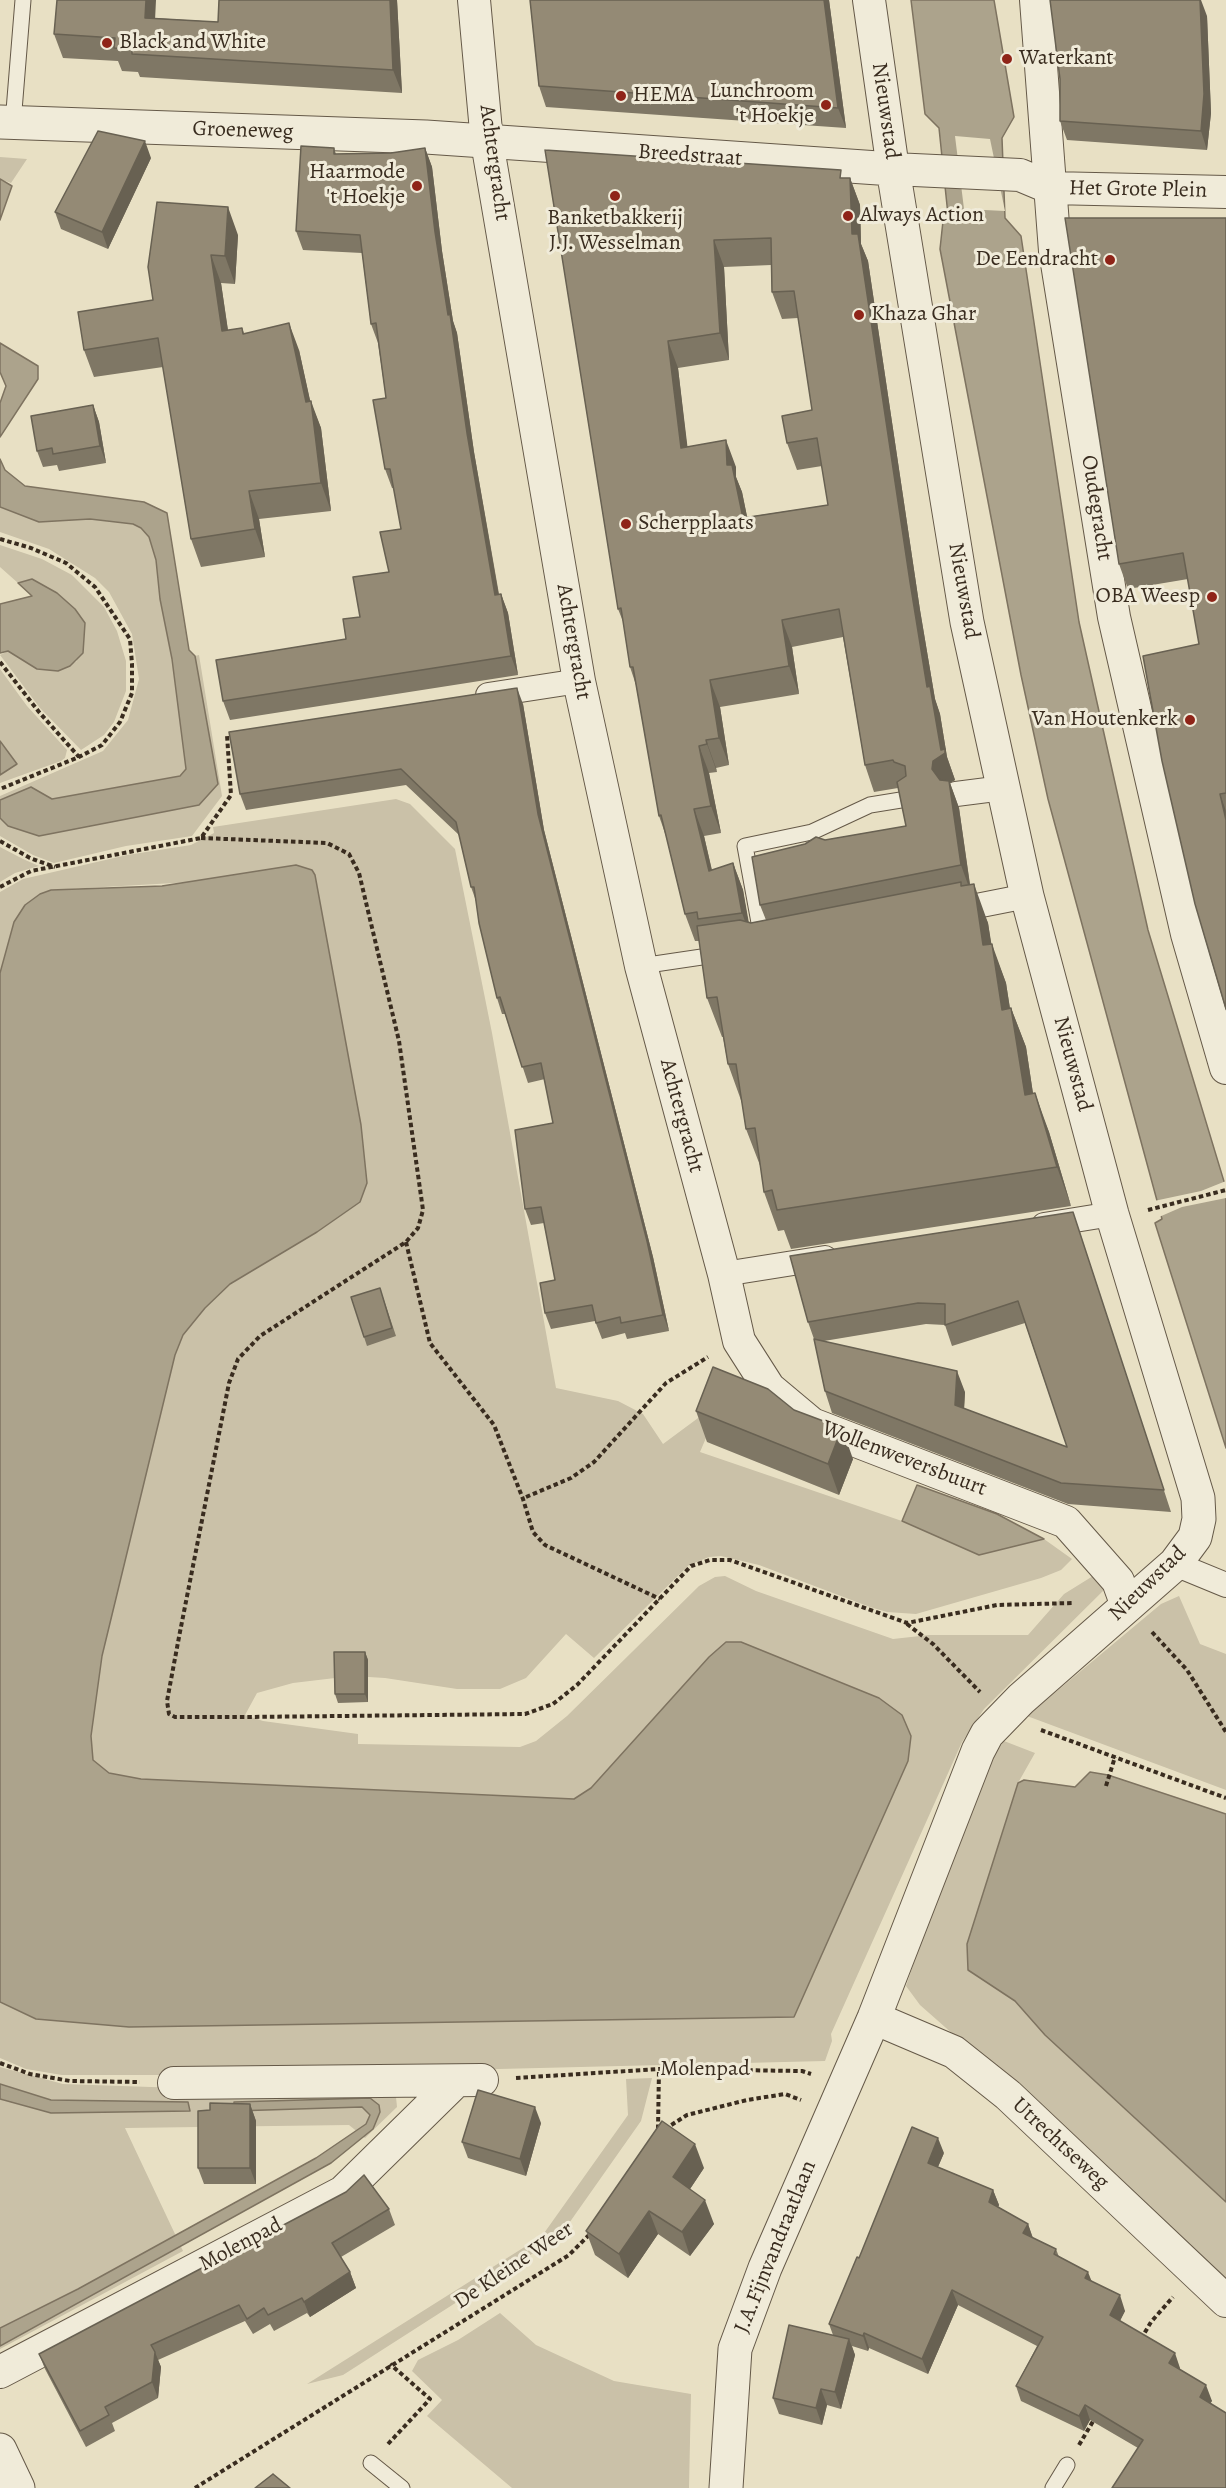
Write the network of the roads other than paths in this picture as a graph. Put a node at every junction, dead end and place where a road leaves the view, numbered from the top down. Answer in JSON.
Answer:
{"nodes":[{"id":1,"x":23,"y":0,"type":"edge"},
{"id":2,"x":474,"y":0,"type":"edge"},
{"id":3,"x":869,"y":0,"type":"edge"},
{"id":4,"x":1036,"y":0,"type":"edge"},
{"id":5,"x":6,"y":122,"type":"edge"},
{"id":6,"x":487,"y":142,"type":"junction"},
{"id":7,"x":893,"y":169,"type":"junction"},
{"id":8,"x":1050,"y":188,"type":"junction"},
{"id":9,"x":1226,"y":192,"type":"edge"},
{"id":10,"x":579,"y":681,"type":"junction"},
{"id":11,"x":462,"y":699,"type":"edge"},
{"id":12,"x":1003,"y":788,"type":"junction"},
{"id":13,"x":956,"y":794,"type":"dead end"},
{"id":14,"x":907,"y":799,"type":"edge"},
{"id":15,"x":1027,"y":896,"type":"junction"},
{"id":16,"x":933,"y":914,"type":"edge"},
{"id":17,"x":641,"y":966,"type":"junction"},
{"id":18,"x":1226,"y":1068,"type":"edge"},
{"id":19,"x":1112,"y":1214,"type":"junction"},
{"id":20,"x":1018,"y":1229,"type":"edge"},
{"id":21,"x":853,"y":1254,"type":"edge"},
{"id":22,"x":724,"y":1274,"type":"junction"},
{"id":23,"x":1175,"y":1564,"type":"junction"},
{"id":24,"x":1226,"y":1585,"type":"edge"},
{"id":25,"x":1127,"y":1606,"type":"junction"},
{"id":26,"x":874,"y":2018,"type":"junction"},
{"id":27,"x":174,"y":2083,"type":"road end"},
{"id":28,"x":1226,"y":2301,"type":"edge"},
{"id":29,"x":0,"y":2372,"type":"edge"},
{"id":30,"x":0,"y":2450,"type":"edge"},
{"id":31,"x":371,"y":2463,"type":"road end"},
{"id":32,"x":1067,"y":2465,"type":"road end"},
{"id":33,"x":18,"y":2488,"type":"edge"},
{"id":34,"x":402,"y":2488,"type":"edge"},
{"id":35,"x":726,"y":2488,"type":"edge"},
{"id":36,"x":1053,"y":2488,"type":"edge"}],
"edges":[{"from":1,"to":5,"type":"lane"},
{"from":2,"to":6,"type":"street","name":"Achtergracht"},
{"from":3,"to":7,"type":"street","name":"Nieuwstad"},
{"from":4,"to":8,"type":"street","name":"Oudegracht"},
{"from":5,"to":6,"type":"street","name":"Groeneweg"},
{"from":6,"to":7,"type":"street","name":"Breedstraat"},
{"from":6,"to":10,"type":"street","name":"Achtergracht"},
{"from":7,"to":8,"type":"street"},
{"from":7,"to":12,"type":"street","name":"Nieuwstad"},
{"from":8,"to":9,"type":"street","name":"Het Grote Plein"},
{"from":8,"to":18,"type":"street","name":"Oudegracht"},
{"from":10,"to":11,"type":"street"},
{"from":10,"to":17,"type":"street","name":"Achtergracht"},
{"from":12,"to":13,"type":"street"},
{"from":12,"to":15,"type":"street","name":"Nieuwstad"},
{"from":14,"to":17,"type":"lane"},
{"from":15,"to":16,"type":"street"},
{"from":15,"to":19,"type":"street","name":"Nieuwstad"},
{"from":17,"to":22,"type":"street","name":"Achtergracht"},
{"from":19,"to":20,"type":"street"},
{"from":19,"to":23,"type":"street","name":"Nieuwstad"},
{"from":21,"to":22,"type":"street"},
{"from":22,"to":25,"type":"street","name":"Wollenweversbuurt"},
{"from":23,"to":24,"type":"street"},
{"from":23,"to":25,"type":"street","name":"Nieuwstad"},
{"from":25,"to":26,"type":"street","name":"Nieuwstad"},
{"from":26,"to":28,"type":"street","name":"Utrechtseweg"},
{"from":26,"to":35,"type":"street","name":"J.A.Fijnvandraatlaan"},
{"from":27,"to":29,"type":"street","name":"Molenpad"},
{"from":30,"to":33,"type":"street"},
{"from":31,"to":34,"type":"lane"},
{"from":32,"to":36,"type":"lane"}]}
